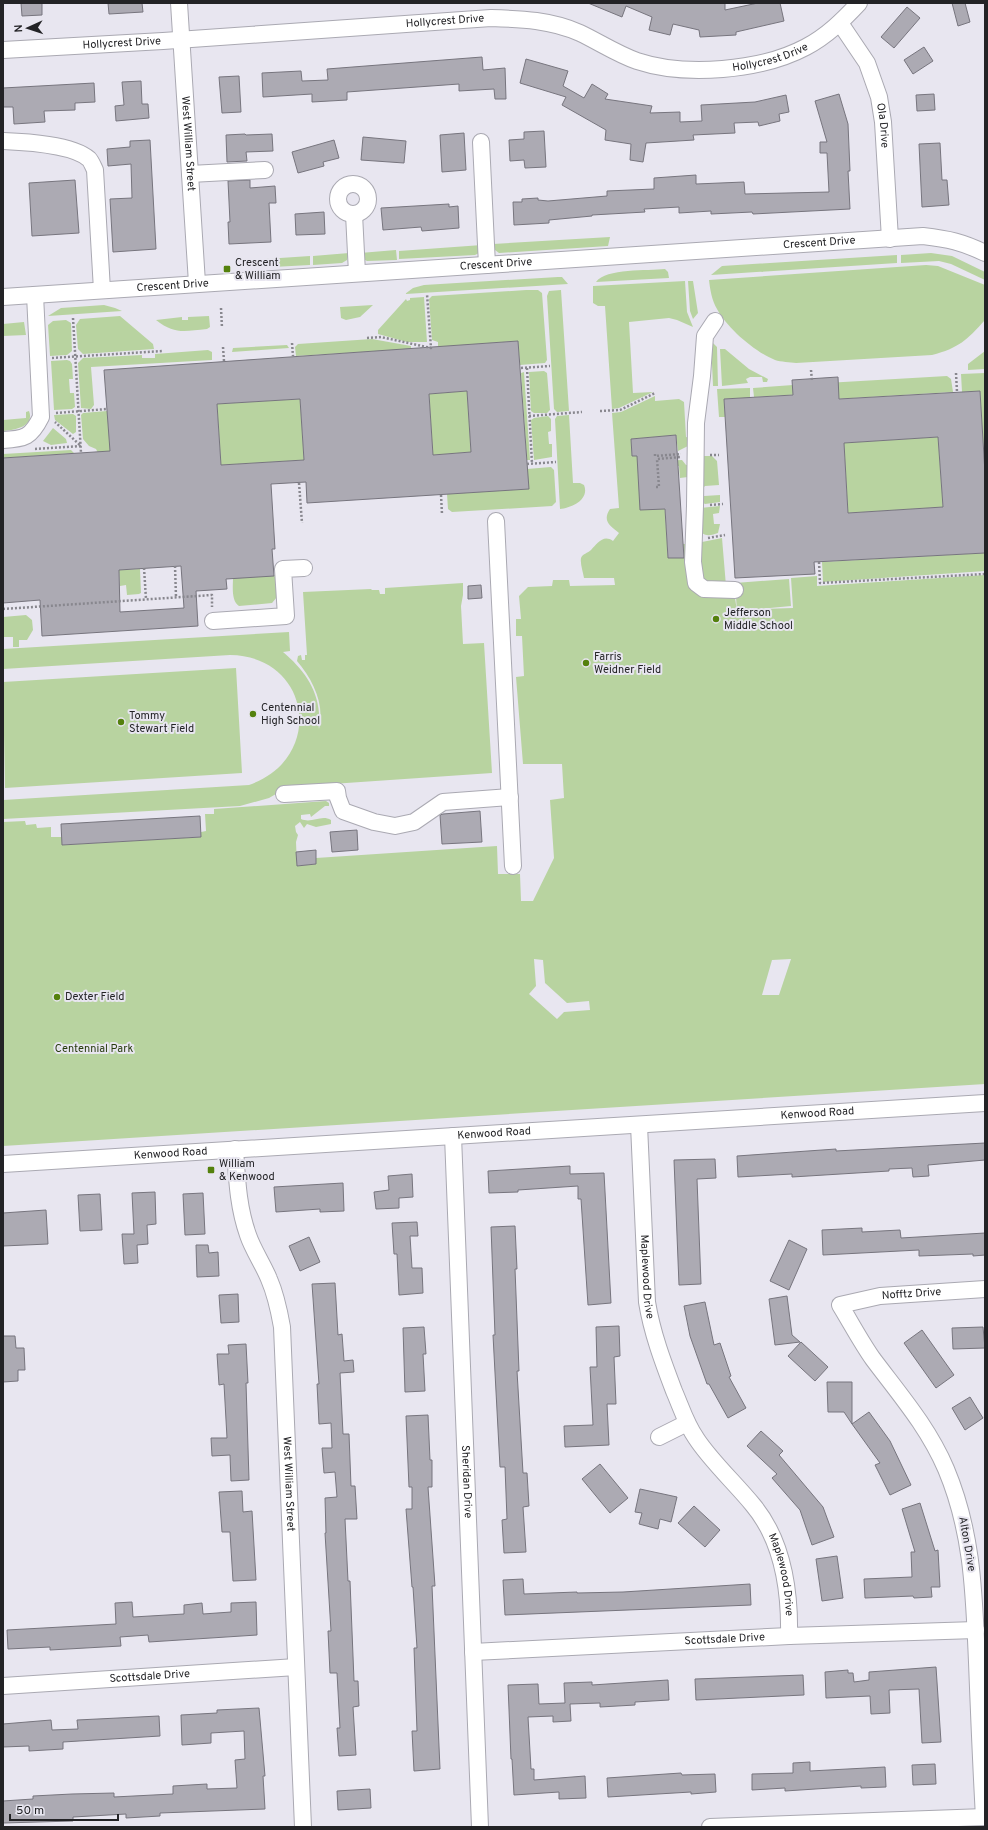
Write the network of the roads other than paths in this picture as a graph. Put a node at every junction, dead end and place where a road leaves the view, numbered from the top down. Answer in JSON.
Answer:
{"nodes":[{"id":1,"x":179,"y":3,"type":"edge"},
{"id":2,"x":859,"y":3,"type":"edge"},
{"id":3,"x":840,"y":23,"type":"junction"},
{"id":4,"x":181,"y":40,"type":"junction"},
{"id":5,"x":3,"y":50,"type":"edge"},
{"id":6,"x":3,"y":141,"type":"edge"},
{"id":7,"x":481,"y":142,"type":"dead end"},
{"id":8,"x":265,"y":170,"type":"dead end"},
{"id":9,"x":190,"y":174,"type":"junction"},
{"id":10,"x":354,"y":214,"type":"dead end"},
{"id":11,"x":890,"y":239,"type":"junction"},
{"id":12,"x":985,"y":254,"type":"edge"},
{"id":13,"x":487,"y":265,"type":"junction"},
{"id":14,"x":357,"y":273,"type":"junction"},
{"id":15,"x":197,"y":283,"type":"junction"},
{"id":16,"x":102,"y":290,"type":"junction"},
{"id":17,"x":34,"y":295,"type":"junction"},
{"id":18,"x":3,"y":297,"type":"edge"},
{"id":19,"x":715,"y":320,"type":"dead end"},
{"id":20,"x":3,"y":440,"type":"edge"},
{"id":21,"x":496,"y":521,"type":"dead end"},
{"id":22,"x":304,"y":568,"type":"dead end"},
{"id":23,"x":735,"y":590,"type":"dead end"},
{"id":24,"x":213,"y":621,"type":"road end"},
{"id":25,"x":284,"y":794,"type":"dead end"},
{"id":26,"x":510,"y":797,"type":"junction"},
{"id":27,"x":513,"y":866,"type":"dead end"},
{"id":28,"x":985,"y":1103,"type":"edge"},
{"id":29,"x":639,"y":1125,"type":"junction"},
{"id":30,"x":453,"y":1136,"type":"junction"},
{"id":31,"x":236,"y":1149,"type":"junction"},
{"id":32,"x":3,"y":1164,"type":"edge"},
{"id":33,"x":985,"y":1289,"type":"edge"},
{"id":34,"x":840,"y":1305,"type":"joint"},
{"id":35,"x":687,"y":1423,"type":"junction"},
{"id":36,"x":659,"y":1437,"type":"dead end"},
{"id":37,"x":976,"y":1630,"type":"junction"},
{"id":38,"x":789,"y":1636,"type":"junction"},
{"id":39,"x":473,"y":1652,"type":"junction"},
{"id":40,"x":296,"y":1667,"type":"junction"},
{"id":41,"x":3,"y":1686,"type":"edge"},
{"id":42,"x":984,"y":1817,"type":"edge"},
{"id":43,"x":303,"y":1827,"type":"edge"},
{"id":44,"x":480,"y":1827,"type":"edge"},
{"id":45,"x":710,"y":1827,"type":"edge"}],
"edges":[{"from":1,"to":4,"type":"street","name":"West William Street"},
{"from":2,"to":3,"type":"street","name":"Hollycrest Drive"},
{"from":3,"to":4,"type":"street","name":"Hollycrest Drive"},
{"from":3,"to":11,"type":"street","name":"Ola Drive"},
{"from":4,"to":5,"type":"street","name":"Hollycrest Drive"},
{"from":4,"to":9,"type":"street","name":"West William Street"},
{"from":6,"to":16,"type":"street"},
{"from":7,"to":13,"type":"street"},
{"from":8,"to":9,"type":"street"},
{"from":9,"to":15,"type":"street","name":"West William Street"},
{"from":10,"to":14,"type":"street"},
{"from":11,"to":12,"type":"street","name":"Crescent Drive"},
{"from":11,"to":13,"type":"street","name":"Crescent Drive"},
{"from":13,"to":14,"type":"street","name":"Crescent Drive"},
{"from":14,"to":15,"type":"street","name":"Crescent Drive"},
{"from":15,"to":16,"type":"street","name":"Crescent Drive"},
{"from":16,"to":17,"type":"street","name":"Crescent Drive"},
{"from":17,"to":18,"type":"street","name":"Crescent Drive"},
{"from":17,"to":20,"type":"street"},
{"from":19,"to":23,"type":"street"},
{"from":21,"to":26,"type":"street"},
{"from":22,"to":24,"type":"street"},
{"from":25,"to":26,"type":"street"},
{"from":26,"to":27,"type":"street"},
{"from":28,"to":29,"type":"street","name":"Kenwood Road"},
{"from":29,"to":30,"type":"street","name":"Kenwood Road"},
{"from":29,"to":35,"type":"street","name":"Maplewood Drive"},
{"from":30,"to":31,"type":"street","name":"Kenwood Road"},
{"from":30,"to":39,"type":"street","name":"Sheridan Drive"},
{"from":31,"to":32,"type":"street","name":"Kenwood Road"},
{"from":31,"to":40,"type":"street","name":"West William Street"},
{"from":33,"to":34,"type":"street","name":"Nofftz Drive"},
{"from":34,"to":37,"type":"street","name":"Alton Drive"},
{"from":35,"to":36,"type":"street"},
{"from":35,"to":38,"type":"street","name":"Maplewood Drive"},
{"from":37,"to":38,"type":"street","name":"Scottsdale Drive"},
{"from":37,"to":42,"type":"street","name":"Alton Drive"},
{"from":38,"to":39,"type":"street","name":"Scottsdale Drive"},
{"from":39,"to":44,"type":"street","name":"Sheridan Drive"},
{"from":40,"to":41,"type":"street","name":"Scottsdale Drive"},
{"from":40,"to":43,"type":"street","name":"West William Street"},
{"from":42,"to":45,"type":"street"}]}
